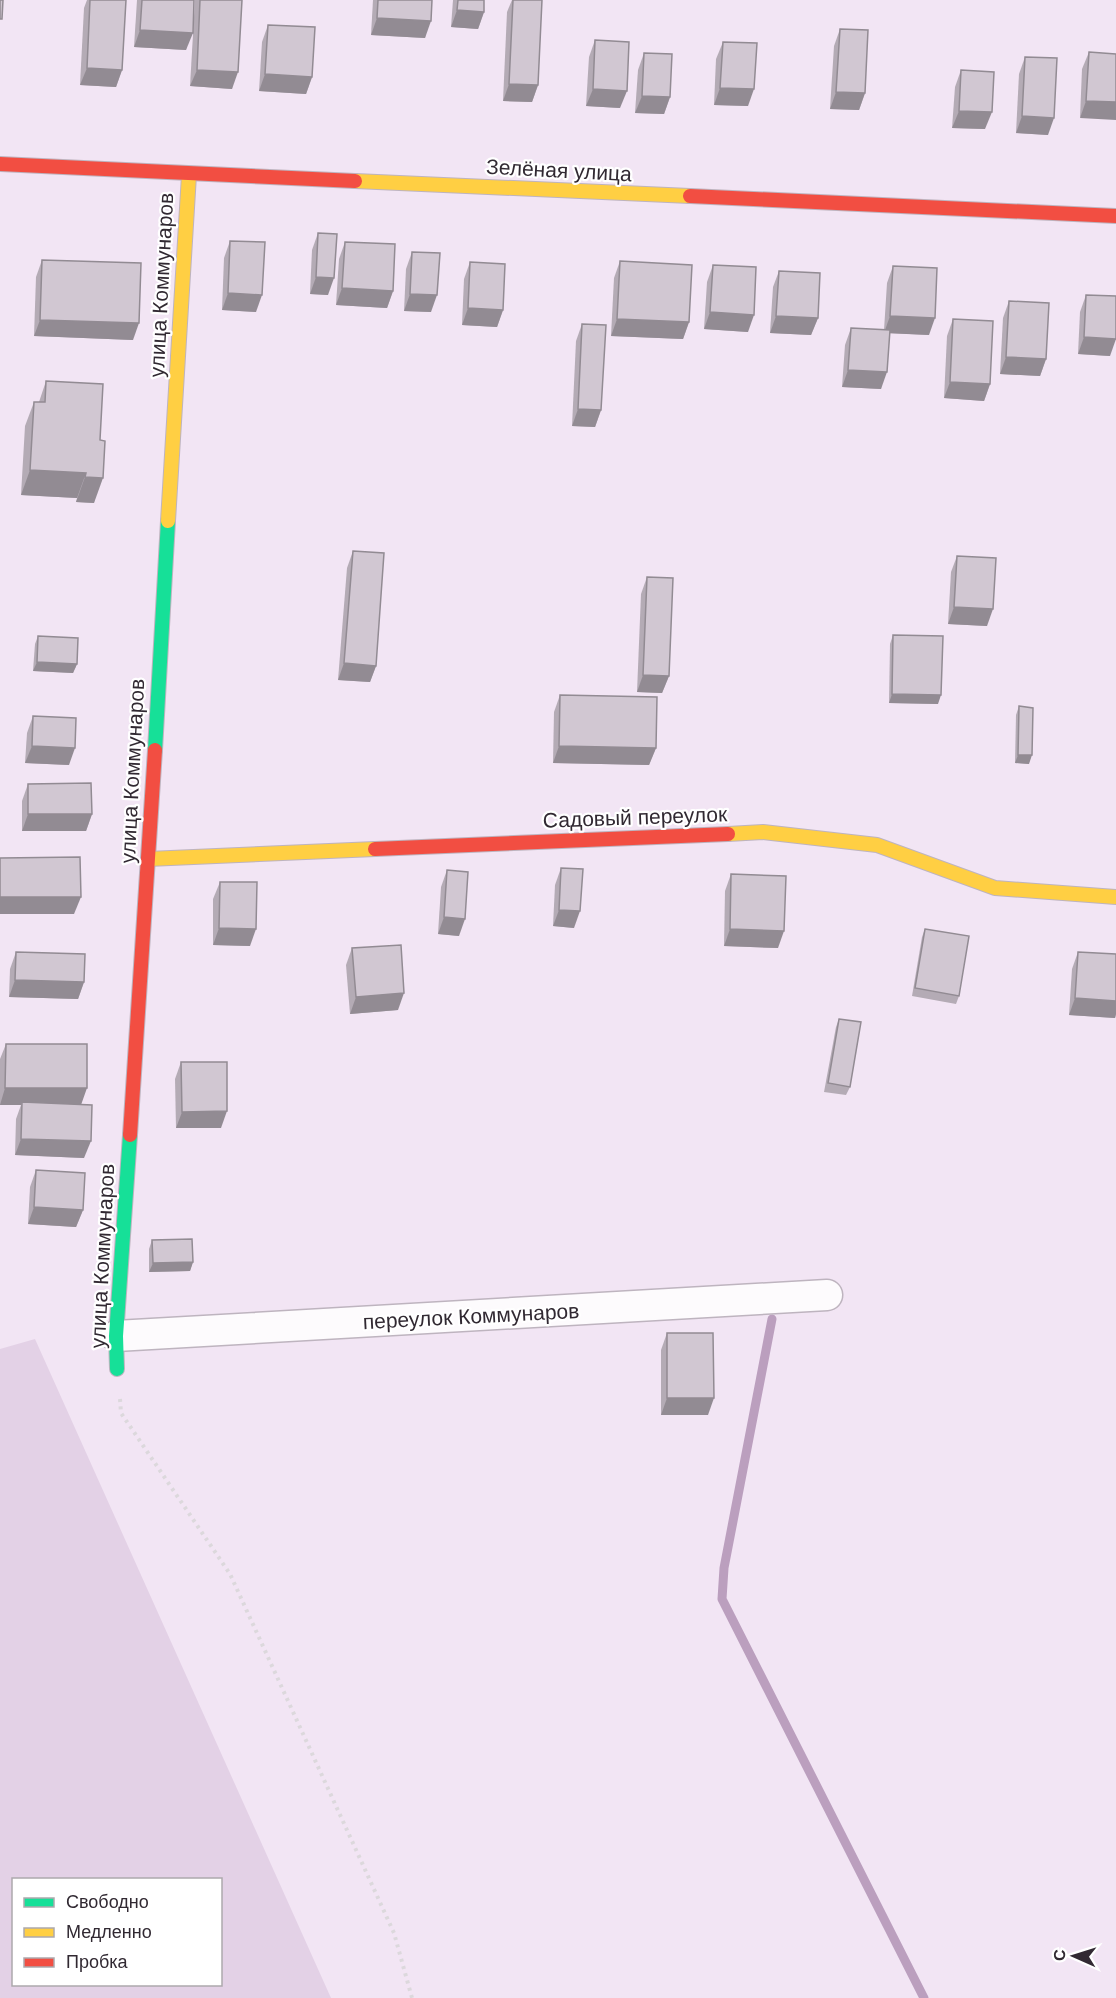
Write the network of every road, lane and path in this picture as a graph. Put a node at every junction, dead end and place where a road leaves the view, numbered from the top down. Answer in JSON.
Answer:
{"nodes":[{"id":1,"x":0,"y":164,"type":"edge"},
{"id":2,"x":189,"y":175,"type":"junction"},
{"id":3,"x":1116,"y":216,"type":"edge"},
{"id":4,"x":148,"y":859,"type":"junction"},
{"id":5,"x":1116,"y":897,"type":"edge"},
{"id":6,"x":827,"y":1295,"type":"dead end"},
{"id":7,"x":116,"y":1336,"type":"junction"},
{"id":8,"x":117,"y":1369,"type":"joint"},
{"id":9,"x":412,"y":1998,"type":"edge"}],
"edges":[{"from":1,"to":2,"type":"street","name":"Зелёная улица"},
{"from":2,"to":3,"type":"street","name":"Зелёная улица"},
{"from":2,"to":4,"type":"street","name":"улица Коммунаров"},
{"from":4,"to":5,"type":"street","name":"Садовый переулок"},
{"from":4,"to":7,"type":"street","name":"улица Коммунаров"},
{"from":6,"to":7,"type":"street","name":"переулок Коммунаров"},
{"from":7,"to":8,"type":"street","name":"улица Коммунаров"},
{"from":8,"to":9,"type":"path"}]}
